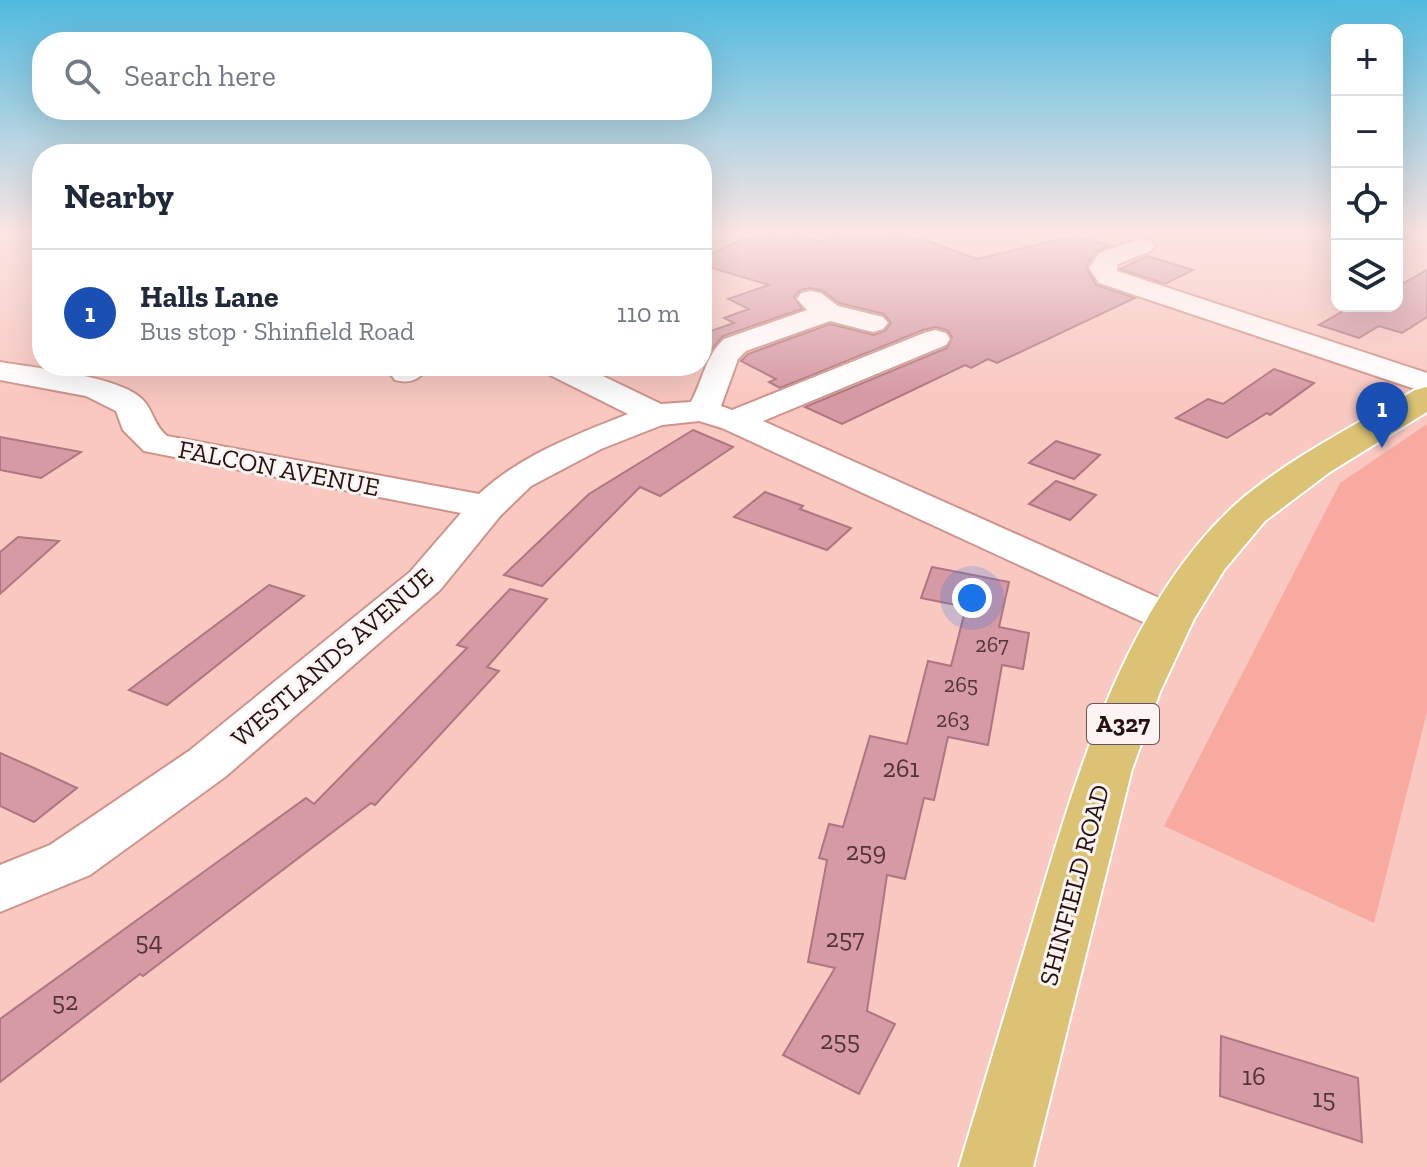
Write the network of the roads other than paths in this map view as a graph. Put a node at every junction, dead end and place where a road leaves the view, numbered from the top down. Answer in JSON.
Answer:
{"nodes":[{"id":1,"x":1129,"y":284,"type":"edge"},
{"id":2,"x":873,"y":323,"type":"dead end"},
{"id":3,"x":935,"y":339,"type":"dead end"},
{"id":4,"x":0,"y":371,"type":"edge"},
{"id":5,"x":577,"y":376,"type":"edge"},
{"id":6,"x":1427,"y":383,"type":"edge"},
{"id":7,"x":1427,"y":397,"type":"edge"},
{"id":8,"x":656,"y":415,"type":"junction"},
{"id":9,"x":718,"y":416,"type":"junction"},
{"id":10,"x":487,"y":507,"type":"junction"},
{"id":11,"x":1171,"y":619,"type":"junction"},
{"id":12,"x":0,"y":889,"type":"edge"},
{"id":13,"x":996,"y":1167,"type":"edge"}],
"edges":[{"from":1,"to":6,"type":"street"},
{"from":2,"to":9,"type":"street"},
{"from":3,"to":9,"type":"street"},
{"from":4,"to":10,"type":"street","name":"FALCON AVENUE"},
{"from":5,"to":8,"type":"street"},
{"from":7,"to":11,"type":"main road","name":"SHINFIELD ROAD","number":"A327"},
{"from":8,"to":9,"type":"street","name":"WESTLANDS AVENUE"},
{"from":8,"to":10,"type":"street","name":"WESTLANDS AVENUE"},
{"from":9,"to":11,"type":"street"},
{"from":10,"to":12,"type":"street","name":"WESTLANDS AVENUE"},
{"from":11,"to":13,"type":"main road","name":"SHINFIELD ROAD","number":"A327"}]}
